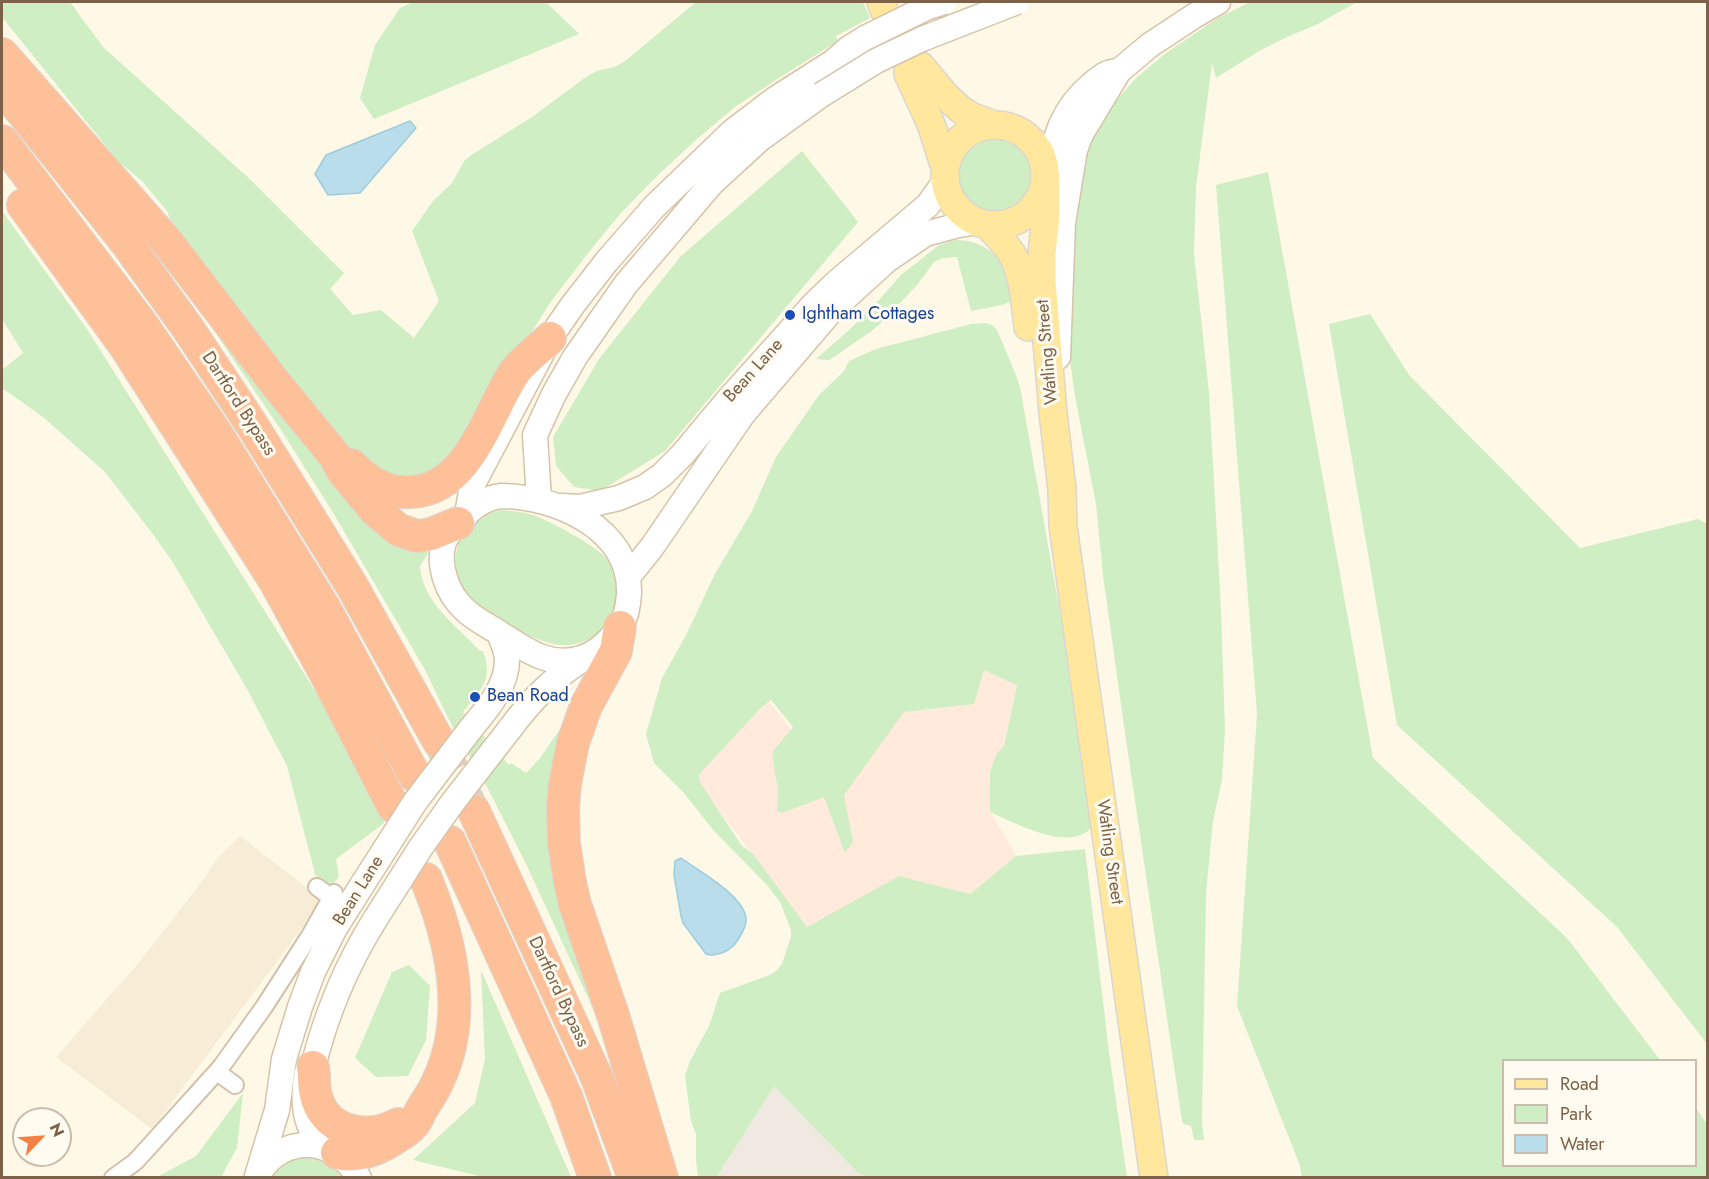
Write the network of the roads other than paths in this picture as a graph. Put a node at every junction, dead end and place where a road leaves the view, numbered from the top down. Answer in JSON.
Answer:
{"nodes":[{"id":1,"x":944,"y":2,"type":"edge"},
{"id":2,"x":1017,"y":2,"type":"edge"},
{"id":3,"x":1218,"y":2,"type":"edge"},
{"id":4,"x":2,"y":54,"type":"edge"},
{"id":5,"x":1119,"y":71,"type":"junction"},
{"id":6,"x":813,"y":87,"type":"junction"},
{"id":7,"x":2,"y":88,"type":"edge"},
{"id":8,"x":992,"y":124,"type":"junction"},
{"id":9,"x":2,"y":141,"type":"edge"},
{"id":10,"x":945,"y":175,"type":"junction"},
{"id":11,"x":2,"y":176,"type":"edge"},
{"id":12,"x":1046,"y":176,"type":"junction"},
{"id":13,"x":982,"y":224,"type":"junction"},
{"id":14,"x":550,"y":338,"type":"junction"},
{"id":15,"x":335,"y":456,"type":"junction"},
{"id":16,"x":538,"y":500,"type":"junction"},
{"id":17,"x":462,"y":518,"type":"junction"},
{"id":18,"x":1063,"y":526,"type":"junction"},
{"id":19,"x":628,"y":578,"type":"junction"},
{"id":20,"x":620,"y":627,"type":"junction"},
{"id":21,"x":499,"y":633,"type":"junction"},
{"id":22,"x":588,"y":657,"type":"junction"},
{"id":23,"x":439,"y":742,"type":"tunnel mouth"},
{"id":24,"x":415,"y":776,"type":"dead end"},
{"id":25,"x":393,"y":806,"type":"dead end"},
{"id":26,"x":474,"y":810,"type":"tunnel mouth"},
{"id":27,"x":450,"y":842,"type":"dead end"},
{"id":28,"x":426,"y":879,"type":"dead end"},
{"id":29,"x":317,"y":887,"type":"dead end"},
{"id":30,"x":313,"y":1067,"type":"junction"},
{"id":31,"x":218,"y":1072,"type":"junction"},
{"id":32,"x":235,"y":1085,"type":"dead end"},
{"id":33,"x":422,"y":1109,"type":"junction"},
{"id":34,"x":332,"y":1150,"type":"junction"},
{"id":35,"x":257,"y":1177,"type":"edge"},
{"id":36,"x":113,"y":1178,"type":"edge"},
{"id":37,"x":359,"y":1178,"type":"edge"},
{"id":38,"x":595,"y":1178,"type":"edge"},
{"id":39,"x":634,"y":1178,"type":"edge"},
{"id":40,"x":662,"y":1178,"type":"edge"},
{"id":41,"x":1154,"y":1178,"type":"edge"}],
"edges":[{"from":1,"to":6,"type":"main road","bridge":true},
{"from":2,"to":6,"type":"main road","bridge":true},
{"from":3,"to":5,"type":"main road"},
{"from":4,"to":15,"type":"highway"},
{"from":5,"to":12,"type":"main road"},
{"from":5,"to":18,"type":"main road"},
{"from":6,"to":14,"type":"main road"},
{"from":6,"to":16,"type":"main road"},
{"from":7,"to":23,"type":"highway","name":"Dartford Bypass"},
{"from":8,"to":10,"type":"main road"},
{"from":8,"to":10,"type":"main road"},
{"from":8,"to":12,"type":"main road"},
{"from":9,"to":24,"type":"highway","name":"Dartford Bypass"},
{"from":10,"to":13,"type":"main road"},
{"from":10,"to":16,"type":"main road","name":"Bean Lane"},
{"from":11,"to":25,"type":"highway"},
{"from":12,"to":13,"type":"main road"},
{"from":12,"to":18,"type":"main road","name":"Watling Street"},
{"from":13,"to":18,"type":"main road","name":"Watling Street"},
{"from":13,"to":19,"type":"main road","name":"Bean Lane"},
{"from":14,"to":15,"type":"highway"},
{"from":14,"to":17,"type":"main road"},
{"from":15,"to":17,"type":"highway"},
{"from":16,"to":17,"type":"main road"},
{"from":16,"to":19,"type":"main road"},
{"from":17,"to":21,"type":"main road"},
{"from":18,"to":41,"type":"main road","name":"Watling Street"},
{"from":19,"to":20,"type":"main road"},
{"from":20,"to":22,"type":"main road"},
{"from":20,"to":40,"type":"highway"},
{"from":21,"to":22,"type":"main road"},
{"from":21,"to":35,"type":"main road","name":"Bean Lane","bridge":true},
{"from":22,"to":30,"type":"main road","name":"Bean Lane","bridge":true},
{"from":26,"to":39,"type":"highway","name":"Dartford Bypass"},
{"from":27,"to":38,"type":"highway","name":"Dartford Bypass"},
{"from":28,"to":33,"type":"highway"},
{"from":29,"to":31,"type":"street","name":"Bean Lane"},
{"from":30,"to":33,"type":"highway"},
{"from":30,"to":34,"type":"main road","name":"Bean Lane"},
{"from":31,"to":32,"type":"street"},
{"from":31,"to":36,"type":"street","name":"Bean Lane"},
{"from":33,"to":34,"type":"highway"},
{"from":34,"to":35,"type":"main road"},
{"from":34,"to":37,"type":"main road","name":"Bean Lane"}]}
